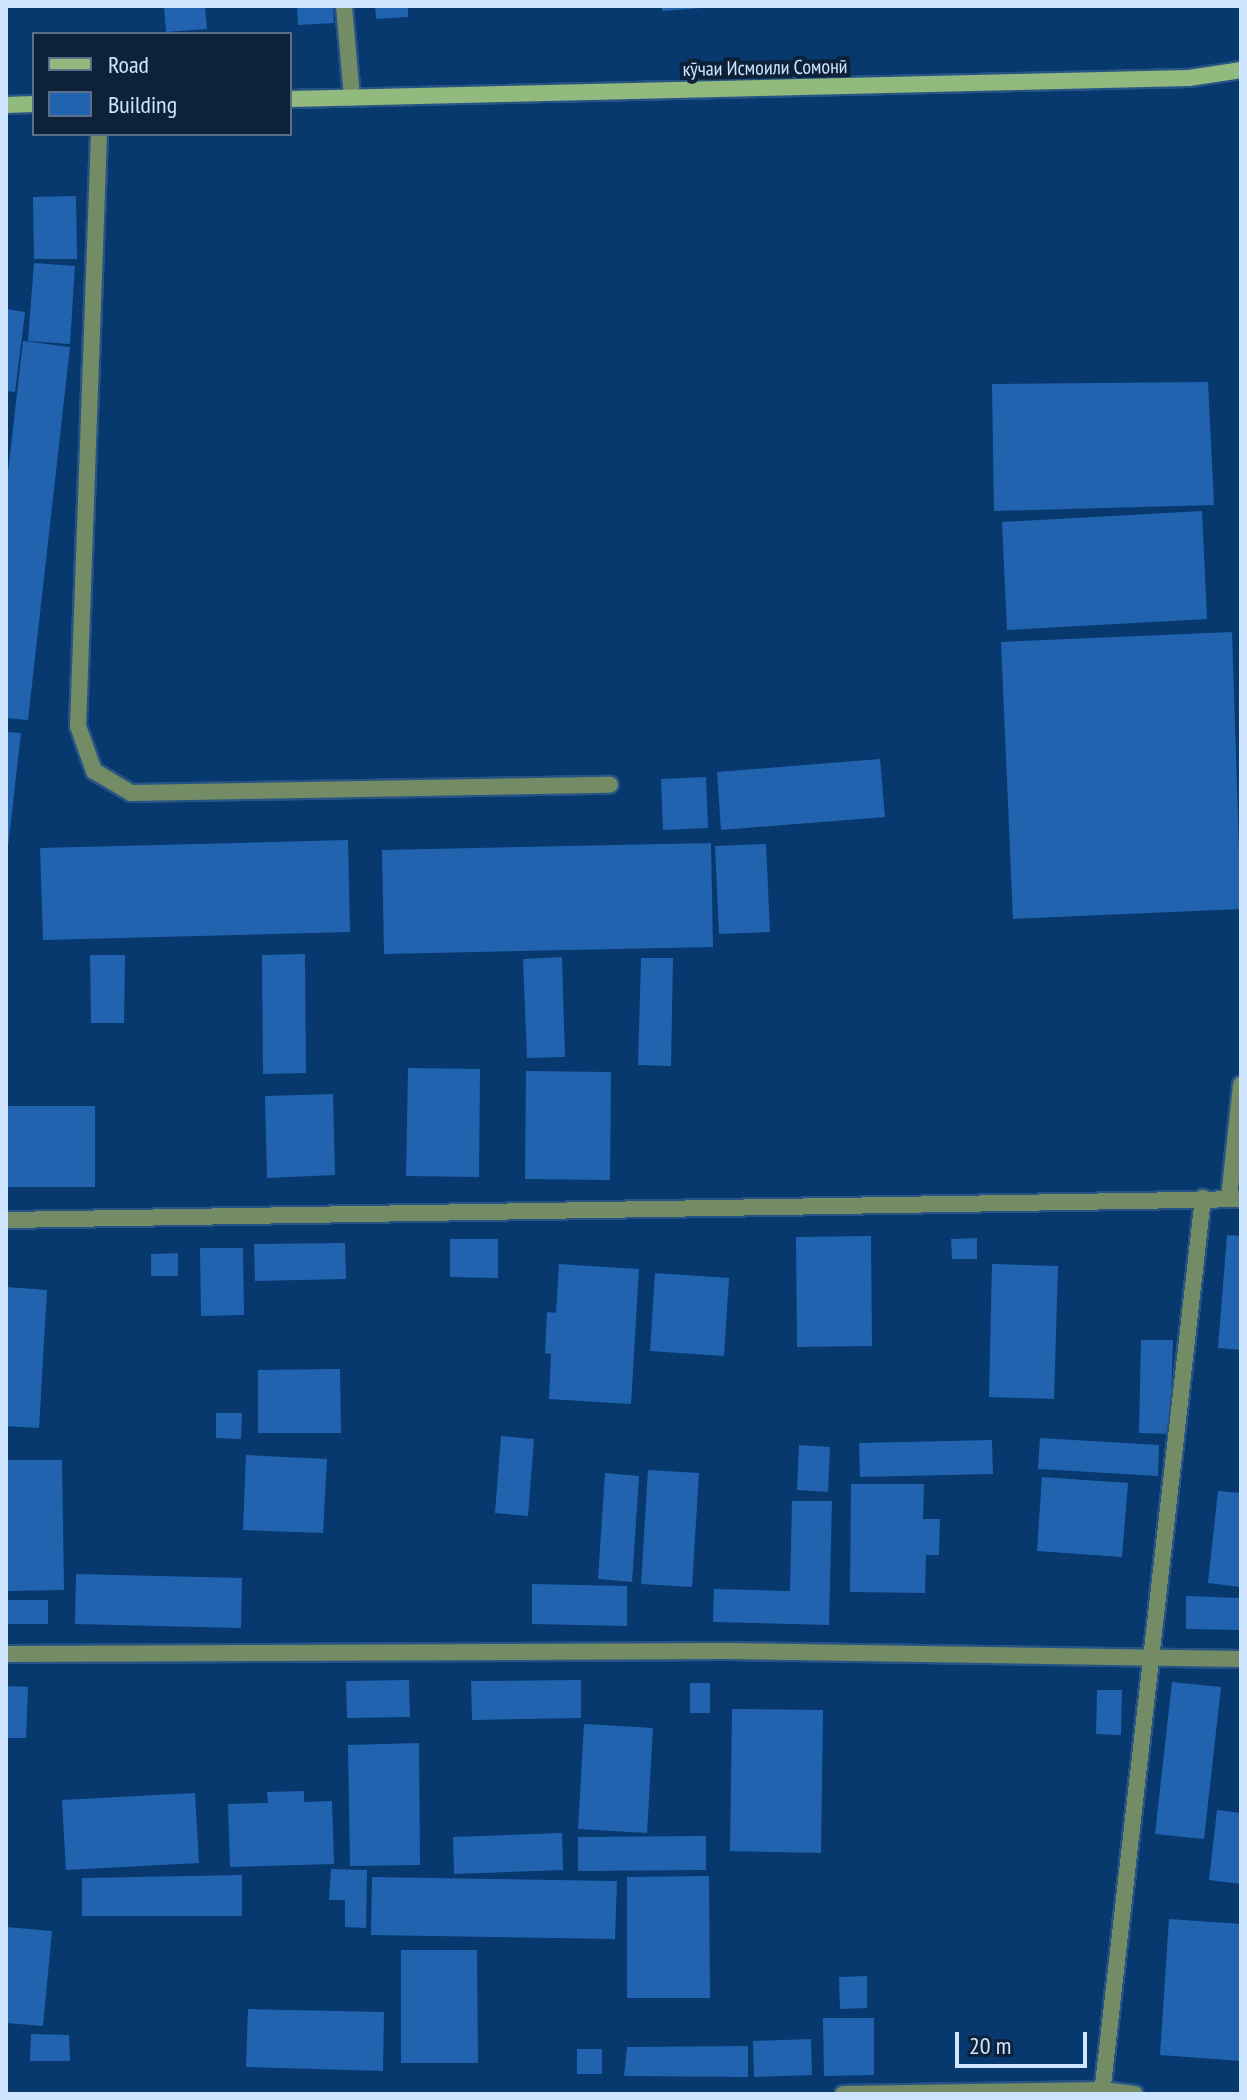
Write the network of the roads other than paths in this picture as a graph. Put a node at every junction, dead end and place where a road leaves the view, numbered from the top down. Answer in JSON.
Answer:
{"nodes":[{"id":1,"x":344,"y":6,"type":"edge"},
{"id":2,"x":1241,"y":70,"type":"edge"},
{"id":3,"x":352,"y":98,"type":"junction"},
{"id":4,"x":292,"y":99,"type":"edge"},
{"id":5,"x":32,"y":104,"type":"edge"},
{"id":6,"x":6,"y":105,"type":"edge"},
{"id":7,"x":99,"y":136,"type":"edge"},
{"id":8,"x":610,"y":785,"type":"dead end"},
{"id":9,"x":1241,"y":1085,"type":"edge"},
{"id":10,"x":1203,"y":1198,"type":"junction"},
{"id":11,"x":1235,"y":1199,"type":"edge"},
{"id":12,"x":6,"y":1220,"type":"edge"},
{"id":13,"x":6,"y":1654,"type":"edge"},
{"id":14,"x":1153,"y":1658,"type":"junction"},
{"id":15,"x":1241,"y":1659,"type":"edge"},
{"id":16,"x":1102,"y":2092,"type":"edge"},
{"id":17,"x":843,"y":2094,"type":"edge"},
{"id":18,"x":1135,"y":2094,"type":"edge"}],
"edges":[{"from":1,"to":3,"type":"street"},
{"from":2,"to":3,"type":"main road","name":"кӯчаи Исмоили Сомонӣ"},
{"from":3,"to":4,"type":"main road","name":"кӯчаи Исмоили Сомонӣ"},
{"from":5,"to":6,"type":"main road"},
{"from":7,"to":8,"type":"street"},
{"from":9,"to":11,"type":"street"},
{"from":10,"to":11,"type":"street"},
{"from":10,"to":12,"type":"street"},
{"from":10,"to":14,"type":"street"},
{"from":13,"to":14,"type":"street"},
{"from":14,"to":15,"type":"street"},
{"from":14,"to":16,"type":"street"},
{"from":16,"to":17,"type":"street"},
{"from":16,"to":18,"type":"street"}]}
